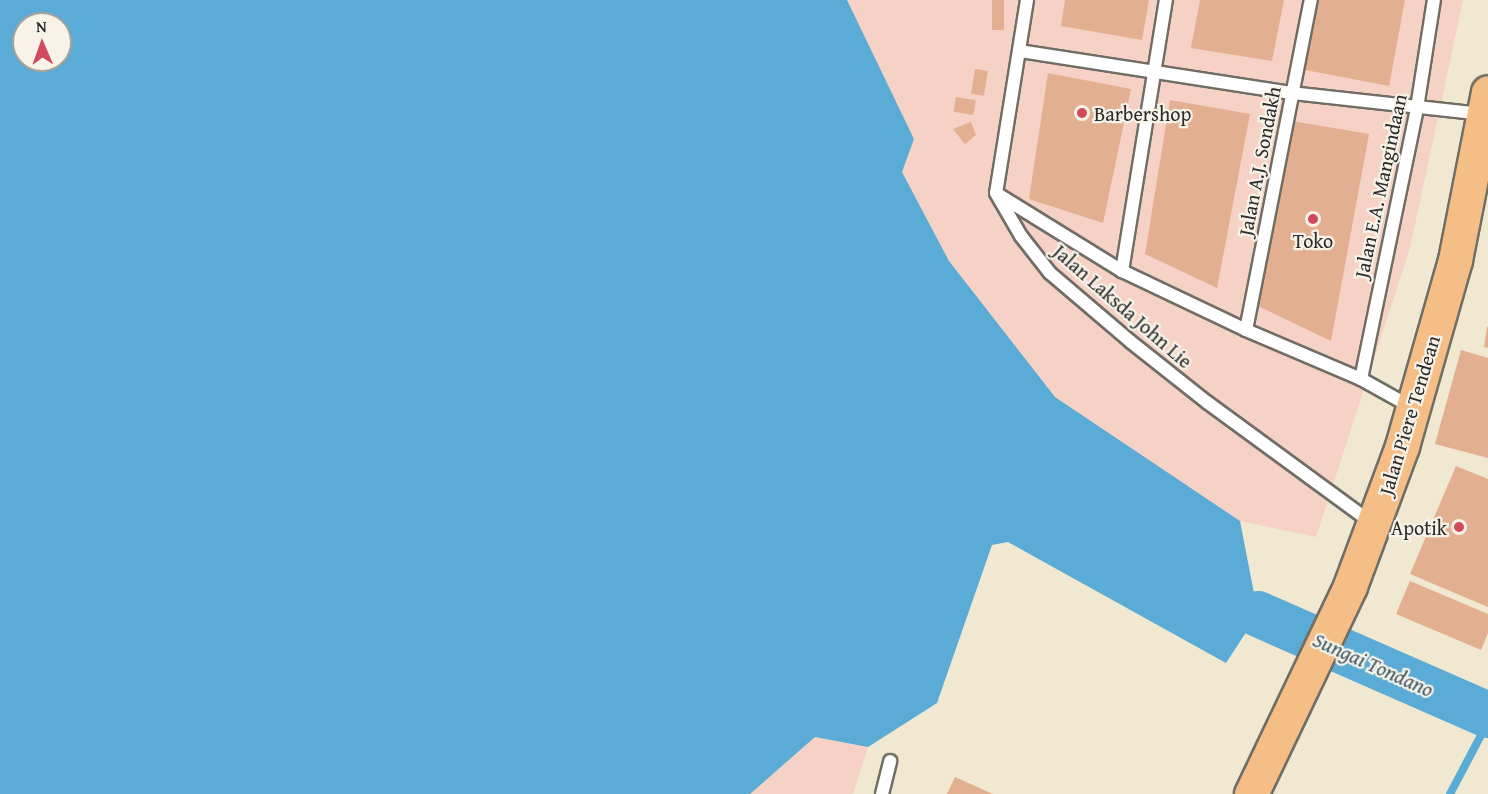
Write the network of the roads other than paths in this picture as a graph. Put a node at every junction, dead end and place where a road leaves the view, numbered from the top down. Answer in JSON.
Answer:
{"nodes":[{"id":1,"x":1027,"y":0,"type":"edge"},
{"id":2,"x":1166,"y":0,"type":"edge"},
{"id":3,"x":1311,"y":0,"type":"edge"},
{"id":4,"x":1434,"y":0,"type":"edge"},
{"id":5,"x":1020,"y":51,"type":"junction"},
{"id":6,"x":1152,"y":70,"type":"junction"},
{"id":7,"x":1292,"y":93,"type":"junction"},
{"id":8,"x":1485,"y":103,"type":"edge"},
{"id":9,"x":1417,"y":108,"type":"junction"},
{"id":10,"x":996,"y":193,"type":"junction"},
{"id":11,"x":1122,"y":271,"type":"junction"},
{"id":12,"x":1246,"y":330,"type":"junction"},
{"id":13,"x":1364,"y":380,"type":"junction"},
{"id":14,"x":1414,"y":408,"type":"junction"},
{"id":15,"x":1374,"y":525,"type":"junction"},
{"id":16,"x":890,"y":761,"type":"dead end"},
{"id":17,"x":882,"y":794,"type":"edge"},
{"id":18,"x":1251,"y":794,"type":"edge"}],
"edges":[{"from":1,"to":5,"type":"lane"},
{"from":2,"to":6,"type":"lane"},
{"from":3,"to":7,"type":"lane","name":"Jalan A.J. Sondakh"},
{"from":4,"to":9,"type":"lane","name":"Jalan E.A. Mangindaan"},
{"from":5,"to":6,"type":"lane"},
{"from":5,"to":10,"type":"lane"},
{"from":6,"to":7,"type":"lane"},
{"from":6,"to":11,"type":"lane"},
{"from":7,"to":9,"type":"lane"},
{"from":7,"to":12,"type":"lane","name":"Jalan A.J. Sondakh"},
{"from":8,"to":9,"type":"lane"},
{"from":8,"to":14,"type":"highway","name":"Jalan Piere Tendean"},
{"from":9,"to":13,"type":"lane","name":"Jalan E.A. Mangindaan"},
{"from":10,"to":11,"type":"lane"},
{"from":10,"to":15,"type":"lane","name":"Jalan Laksda John Lie"},
{"from":11,"to":12,"type":"lane"},
{"from":12,"to":13,"type":"lane"},
{"from":13,"to":14,"type":"lane"},
{"from":14,"to":15,"type":"highway","name":"Jalan Piere Tendean"},
{"from":15,"to":18,"type":"highway","name":"Jalan Piere Tendean"},
{"from":16,"to":17,"type":"lane"}]}
